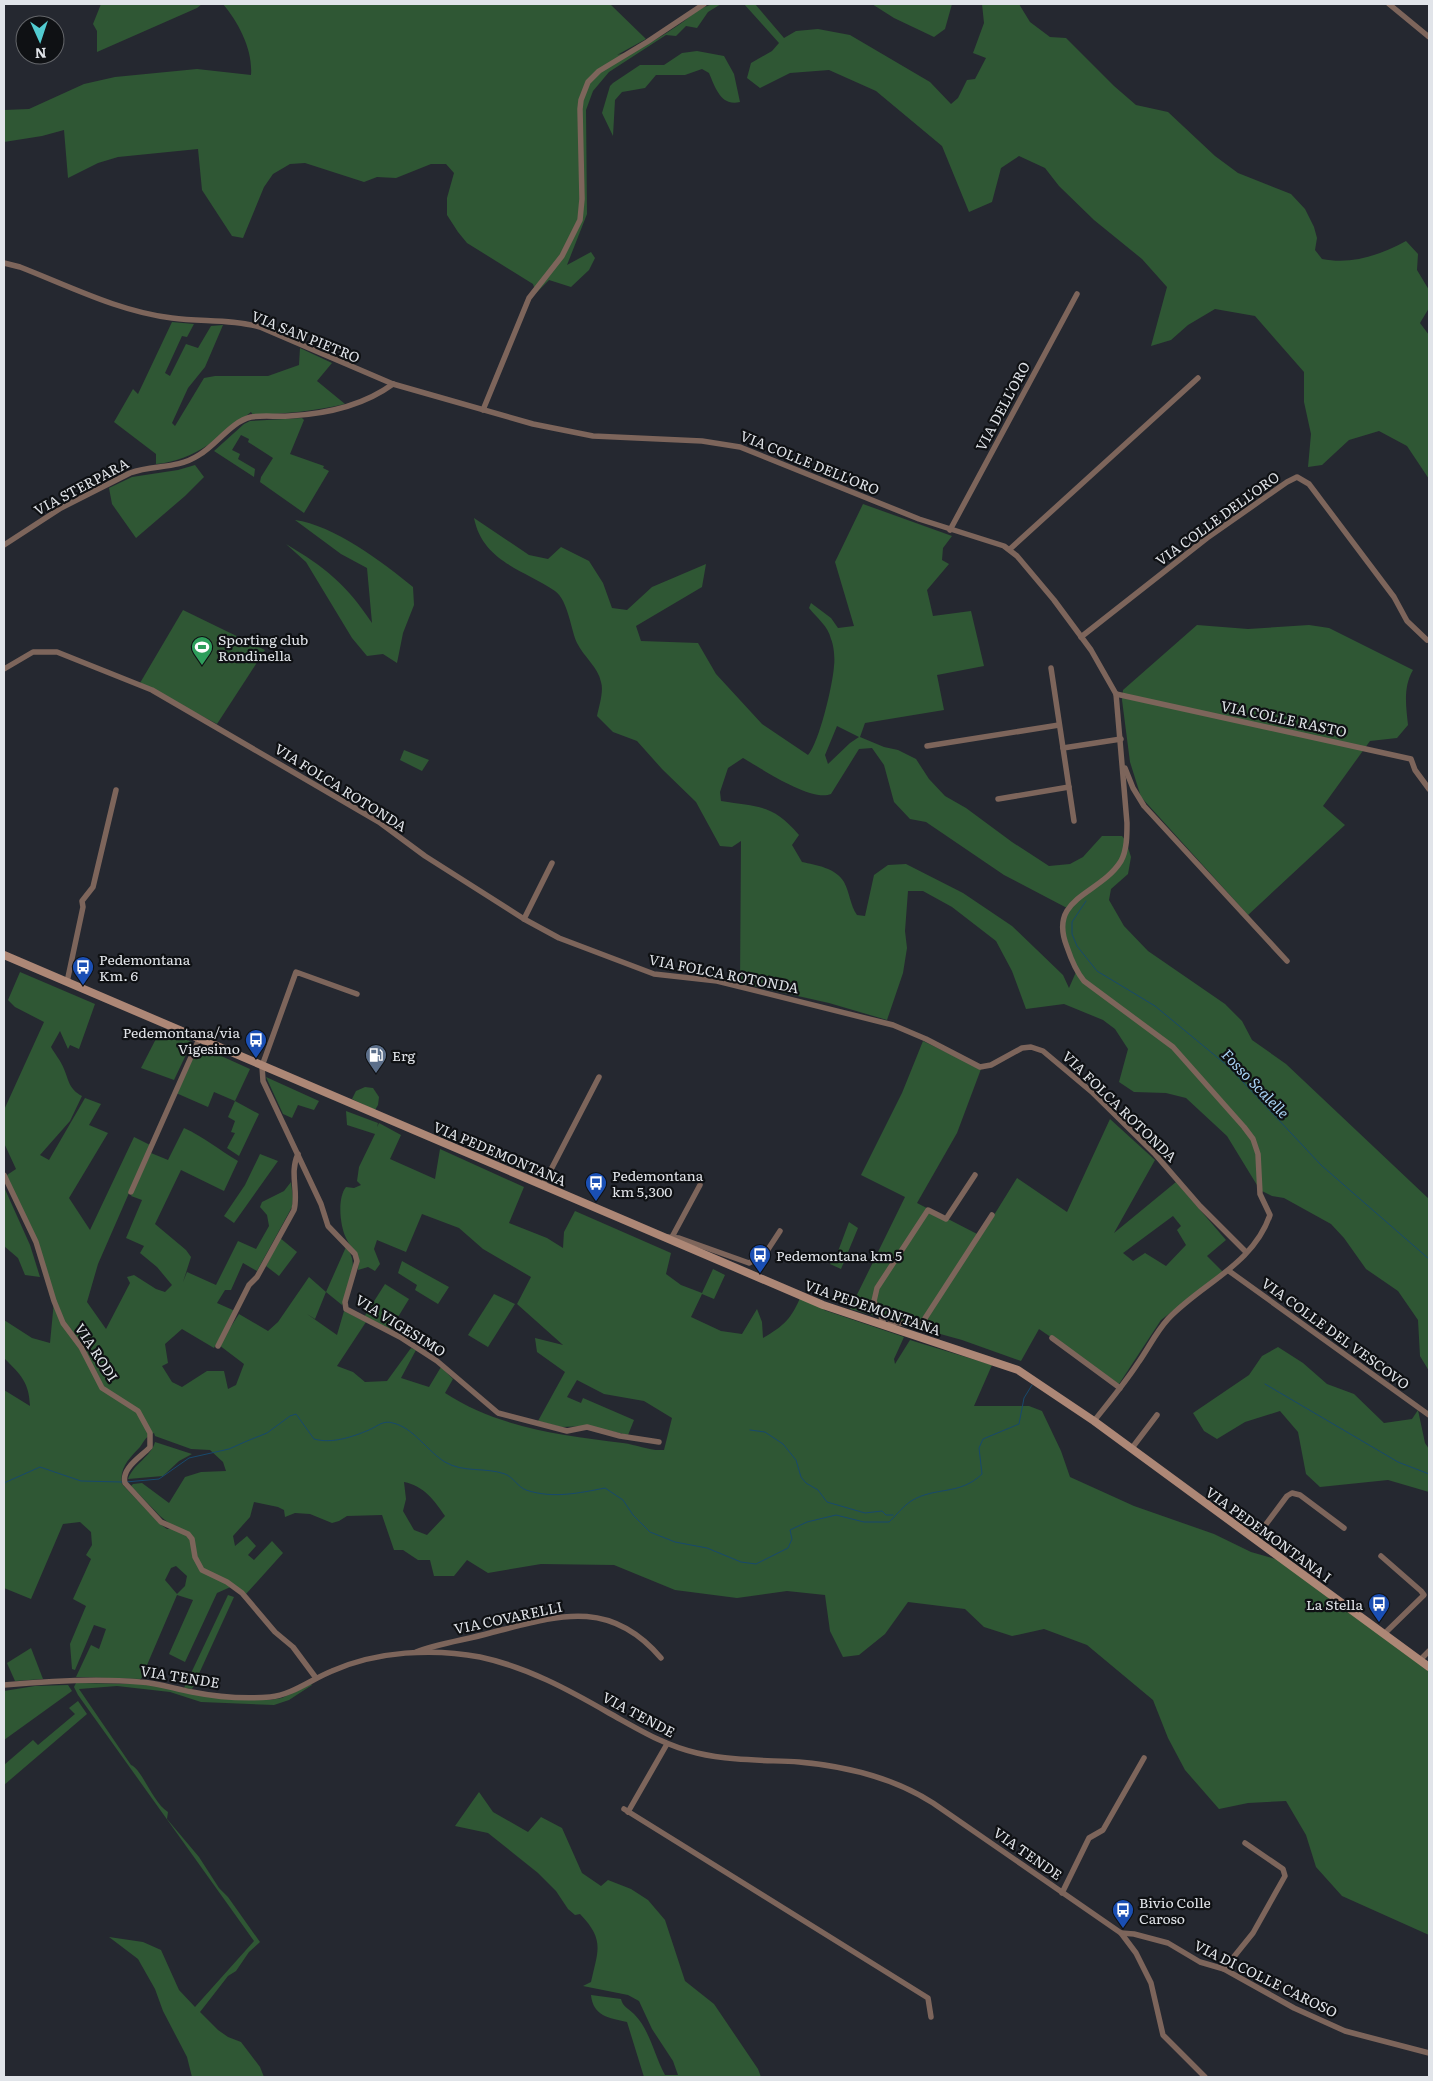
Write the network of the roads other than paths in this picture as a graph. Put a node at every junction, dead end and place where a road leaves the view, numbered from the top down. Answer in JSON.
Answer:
{"nodes":[{"id":1,"x":704,"y":4,"type":"edge"},
{"id":2,"x":1390,"y":4,"type":"edge"},
{"id":3,"x":1429,"y":37,"type":"edge"},
{"id":4,"x":4,"y":263,"type":"edge"},
{"id":5,"x":1077,"y":294,"type":"dead end"},
{"id":6,"x":1198,"y":378,"type":"dead end"},
{"id":7,"x":393,"y":384,"type":"junction"},
{"id":8,"x":483,"y":410,"type":"junction"},
{"id":9,"x":950,"y":530,"type":"junction"},
{"id":10,"x":4,"y":545,"type":"edge"},
{"id":11,"x":1010,"y":549,"type":"junction"},
{"id":12,"x":1082,"y":637,"type":"junction"},
{"id":13,"x":1427,"y":640,"type":"dead end"},
{"id":14,"x":1050,"y":668,"type":"dead end"},
{"id":15,"x":4,"y":669,"type":"edge"},
{"id":16,"x":1116,"y":694,"type":"junction"},
{"id":17,"x":1060,"y":724,"type":"junction"},
{"id":18,"x":1121,"y":739,"type":"junction"},
{"id":19,"x":927,"y":746,"type":"dead end"},
{"id":20,"x":1063,"y":748,"type":"junction"},
{"id":21,"x":1122,"y":751,"type":"junction"},
{"id":22,"x":1069,"y":787,"type":"junction"},
{"id":23,"x":1429,"y":789,"type":"edge"},
{"id":24,"x":116,"y":790,"type":"dead end"},
{"id":25,"x":998,"y":799,"type":"dead end"},
{"id":26,"x":1074,"y":821,"type":"dead end"},
{"id":27,"x":552,"y":863,"type":"dead end"},
{"id":28,"x":524,"y":919,"type":"junction"},
{"id":29,"x":4,"y":955,"type":"edge"},
{"id":30,"x":1287,"y":961,"type":"dead end"},
{"id":31,"x":67,"y":982,"type":"junction"},
{"id":32,"x":357,"y":994,"type":"dead end"},
{"id":33,"x":199,"y":1039,"type":"junction"},
{"id":34,"x":262,"y":1066,"type":"junction"},
{"id":35,"x":599,"y":1077,"type":"dead end"},
{"id":36,"x":298,"y":1154,"type":"junction"},
{"id":37,"x":975,"y":1175,"type":"dead end"},
{"id":38,"x":4,"y":1176,"type":"edge"},
{"id":39,"x":543,"y":1185,"type":"junction"},
{"id":40,"x":700,"y":1185,"type":"dead end"},
{"id":41,"x":131,"y":1192,"type":"dead end"},
{"id":42,"x":992,"y":1215,"type":"dead end"},
{"id":43,"x":780,"y":1232,"type":"dead end"},
{"id":44,"x":668,"y":1237,"type":"junction"},
{"id":45,"x":1246,"y":1252,"type":"junction"},
{"id":46,"x":1229,"y":1271,"type":"junction"},
{"id":47,"x":885,"y":1326,"type":"junction"},
{"id":48,"x":1052,"y":1338,"type":"dead end"},
{"id":49,"x":218,"y":1346,"type":"dead end"},
{"id":50,"x":1120,"y":1388,"type":"junction"},
{"id":51,"x":1429,"y":1415,"type":"edge"},
{"id":52,"x":1157,"y":1416,"type":"dead end"},
{"id":53,"x":1094,"y":1420,"type":"junction"},
{"id":54,"x":659,"y":1442,"type":"dead end"},
{"id":55,"x":1132,"y":1448,"type":"junction"},
{"id":56,"x":1344,"y":1528,"type":"dead end"},
{"id":57,"x":1255,"y":1539,"type":"junction"},
{"id":58,"x":1381,"y":1556,"type":"dead end"},
{"id":59,"x":1384,"y":1634,"type":"junction"},
{"id":60,"x":1429,"y":1651,"type":"edge"},
{"id":61,"x":409,"y":1654,"type":"junction"},
{"id":62,"x":661,"y":1658,"type":"dead end"},
{"id":63,"x":1420,"y":1660,"type":"junction"},
{"id":64,"x":1429,"y":1667,"type":"edge"},
{"id":65,"x":316,"y":1678,"type":"junction"},
{"id":66,"x":4,"y":1686,"type":"edge"},
{"id":67,"x":667,"y":1744,"type":"junction"},
{"id":68,"x":1144,"y":1758,"type":"dead end"},
{"id":69,"x":1246,"y":1843,"type":"dead end"},
{"id":70,"x":1062,"y":1893,"type":"junction"},
{"id":71,"x":1121,"y":1933,"type":"junction"},
{"id":72,"x":1224,"y":1970,"type":"junction"},
{"id":73,"x":931,"y":2017,"type":"dead end"},
{"id":74,"x":1429,"y":2053,"type":"edge"},
{"id":75,"x":1206,"y":2077,"type":"edge"}],
"edges":[{"from":1,"to":8,"type":"street"},
{"from":2,"to":3,"type":"street"},
{"from":4,"to":7,"type":"street","name":"VIA SAN PIETRO"},
{"from":5,"to":9,"type":"street","name":"VIA DELL'ORO"},
{"from":6,"to":11,"type":"street"},
{"from":7,"to":8,"type":"street","name":"VIA SAN PIETRO"},
{"from":7,"to":10,"type":"street","name":"VIA STERPARA"},
{"from":8,"to":9,"type":"street","name":"VIA COLLE DELL'ORO"},
{"from":9,"to":11,"type":"street","name":"VIA COLLE DELL'ORO"},
{"from":11,"to":12,"type":"street","name":"VIA COLLE DELL'ORO"},
{"from":12,"to":13,"type":"street","name":"VIA COLLE DELL'ORO"},
{"from":12,"to":16,"type":"street","name":"VIA COLLE DELL'ORO"},
{"from":14,"to":17,"type":"street"},
{"from":15,"to":28,"type":"street","name":"VIA FOLCA ROTONDA"},
{"from":16,"to":18,"type":"street","name":"VIA COLLE DELL'ORO"},
{"from":16,"to":23,"type":"street","name":"VIA COLLE RASTO"},
{"from":17,"to":19,"type":"street"},
{"from":17,"to":20,"type":"street"},
{"from":18,"to":20,"type":"street"},
{"from":18,"to":21,"type":"street","name":"VIA COLLE DELL'ORO"},
{"from":20,"to":22,"type":"street"},
{"from":21,"to":30,"type":"street"},
{"from":21,"to":45,"type":"street","name":"VIA COLLE DELL'ORO"},
{"from":22,"to":25,"type":"street"},
{"from":22,"to":26,"type":"street"},
{"from":24,"to":31,"type":"street"},
{"from":27,"to":28,"type":"street"},
{"from":28,"to":45,"type":"street","name":"VIA FOLCA ROTONDA"},
{"from":29,"to":31,"type":"street","name":"VIA PEDEMONTANA"},
{"from":31,"to":33,"type":"street","name":"VIA PEDEMONTANA"},
{"from":32,"to":34,"type":"street"},
{"from":33,"to":34,"type":"street","name":"VIA PEDEMONTANA"},
{"from":33,"to":41,"type":"street"},
{"from":34,"to":36,"type":"street","name":"VIA VIGESIMO"},
{"from":34,"to":39,"type":"street","name":"VIA PEDEMONTANA"},
{"from":35,"to":39,"type":"street"},
{"from":36,"to":49,"type":"street"},
{"from":36,"to":54,"type":"street","name":"VIA VIGESIMO"},
{"from":37,"to":47,"type":"street"},
{"from":38,"to":65,"type":"street","name":"VIA RODI"},
{"from":39,"to":44,"type":"street","name":"VIA PEDEMONTANA"},
{"from":40,"to":44,"type":"street"},
{"from":42,"to":47,"type":"street"},
{"from":43,"to":44,"type":"street"},
{"from":44,"to":47,"type":"street","name":"VIA PEDEMONTANA"},
{"from":45,"to":46,"type":"street"},
{"from":46,"to":50,"type":"street"},
{"from":46,"to":51,"type":"street","name":"VIA COLLE DEL VESCOVO"},
{"from":47,"to":53,"type":"street","name":"VIA PEDEMONTANA"},
{"from":48,"to":50,"type":"street"},
{"from":50,"to":53,"type":"street"},
{"from":52,"to":55,"type":"street"},
{"from":53,"to":55,"type":"street","name":"VIA PEDEMONTANA I"},
{"from":55,"to":57,"type":"street","name":"VIA PEDEMONTANA I"},
{"from":56,"to":57,"type":"street"},
{"from":57,"to":59,"type":"street","name":"VIA PEDEMONTANA I"},
{"from":58,"to":59,"type":"street"},
{"from":59,"to":63,"type":"street","name":"VIA PEDEMONTANA I"},
{"from":60,"to":63,"type":"street"},
{"from":61,"to":62,"type":"street","name":"VIA COVARELLI"},
{"from":61,"to":65,"type":"street","name":"VIA TENDE"},
{"from":61,"to":67,"type":"street","name":"VIA TENDE"},
{"from":63,"to":64,"type":"street","name":"VIA PEDEMONTANA I"},
{"from":65,"to":66,"type":"street","name":"VIA TENDE"},
{"from":67,"to":70,"type":"street","name":"VIA TENDE"},
{"from":67,"to":73,"type":"street"},
{"from":68,"to":70,"type":"street"},
{"from":69,"to":72,"type":"street"},
{"from":70,"to":71,"type":"street","name":"VIA TENDE"},
{"from":71,"to":72,"type":"street","name":"VIA DI COLLE CAROSO"},
{"from":71,"to":75,"type":"street","name":"VIA TENDE"},
{"from":72,"to":74,"type":"street","name":"VIA DI COLLE CAROSO"}]}
